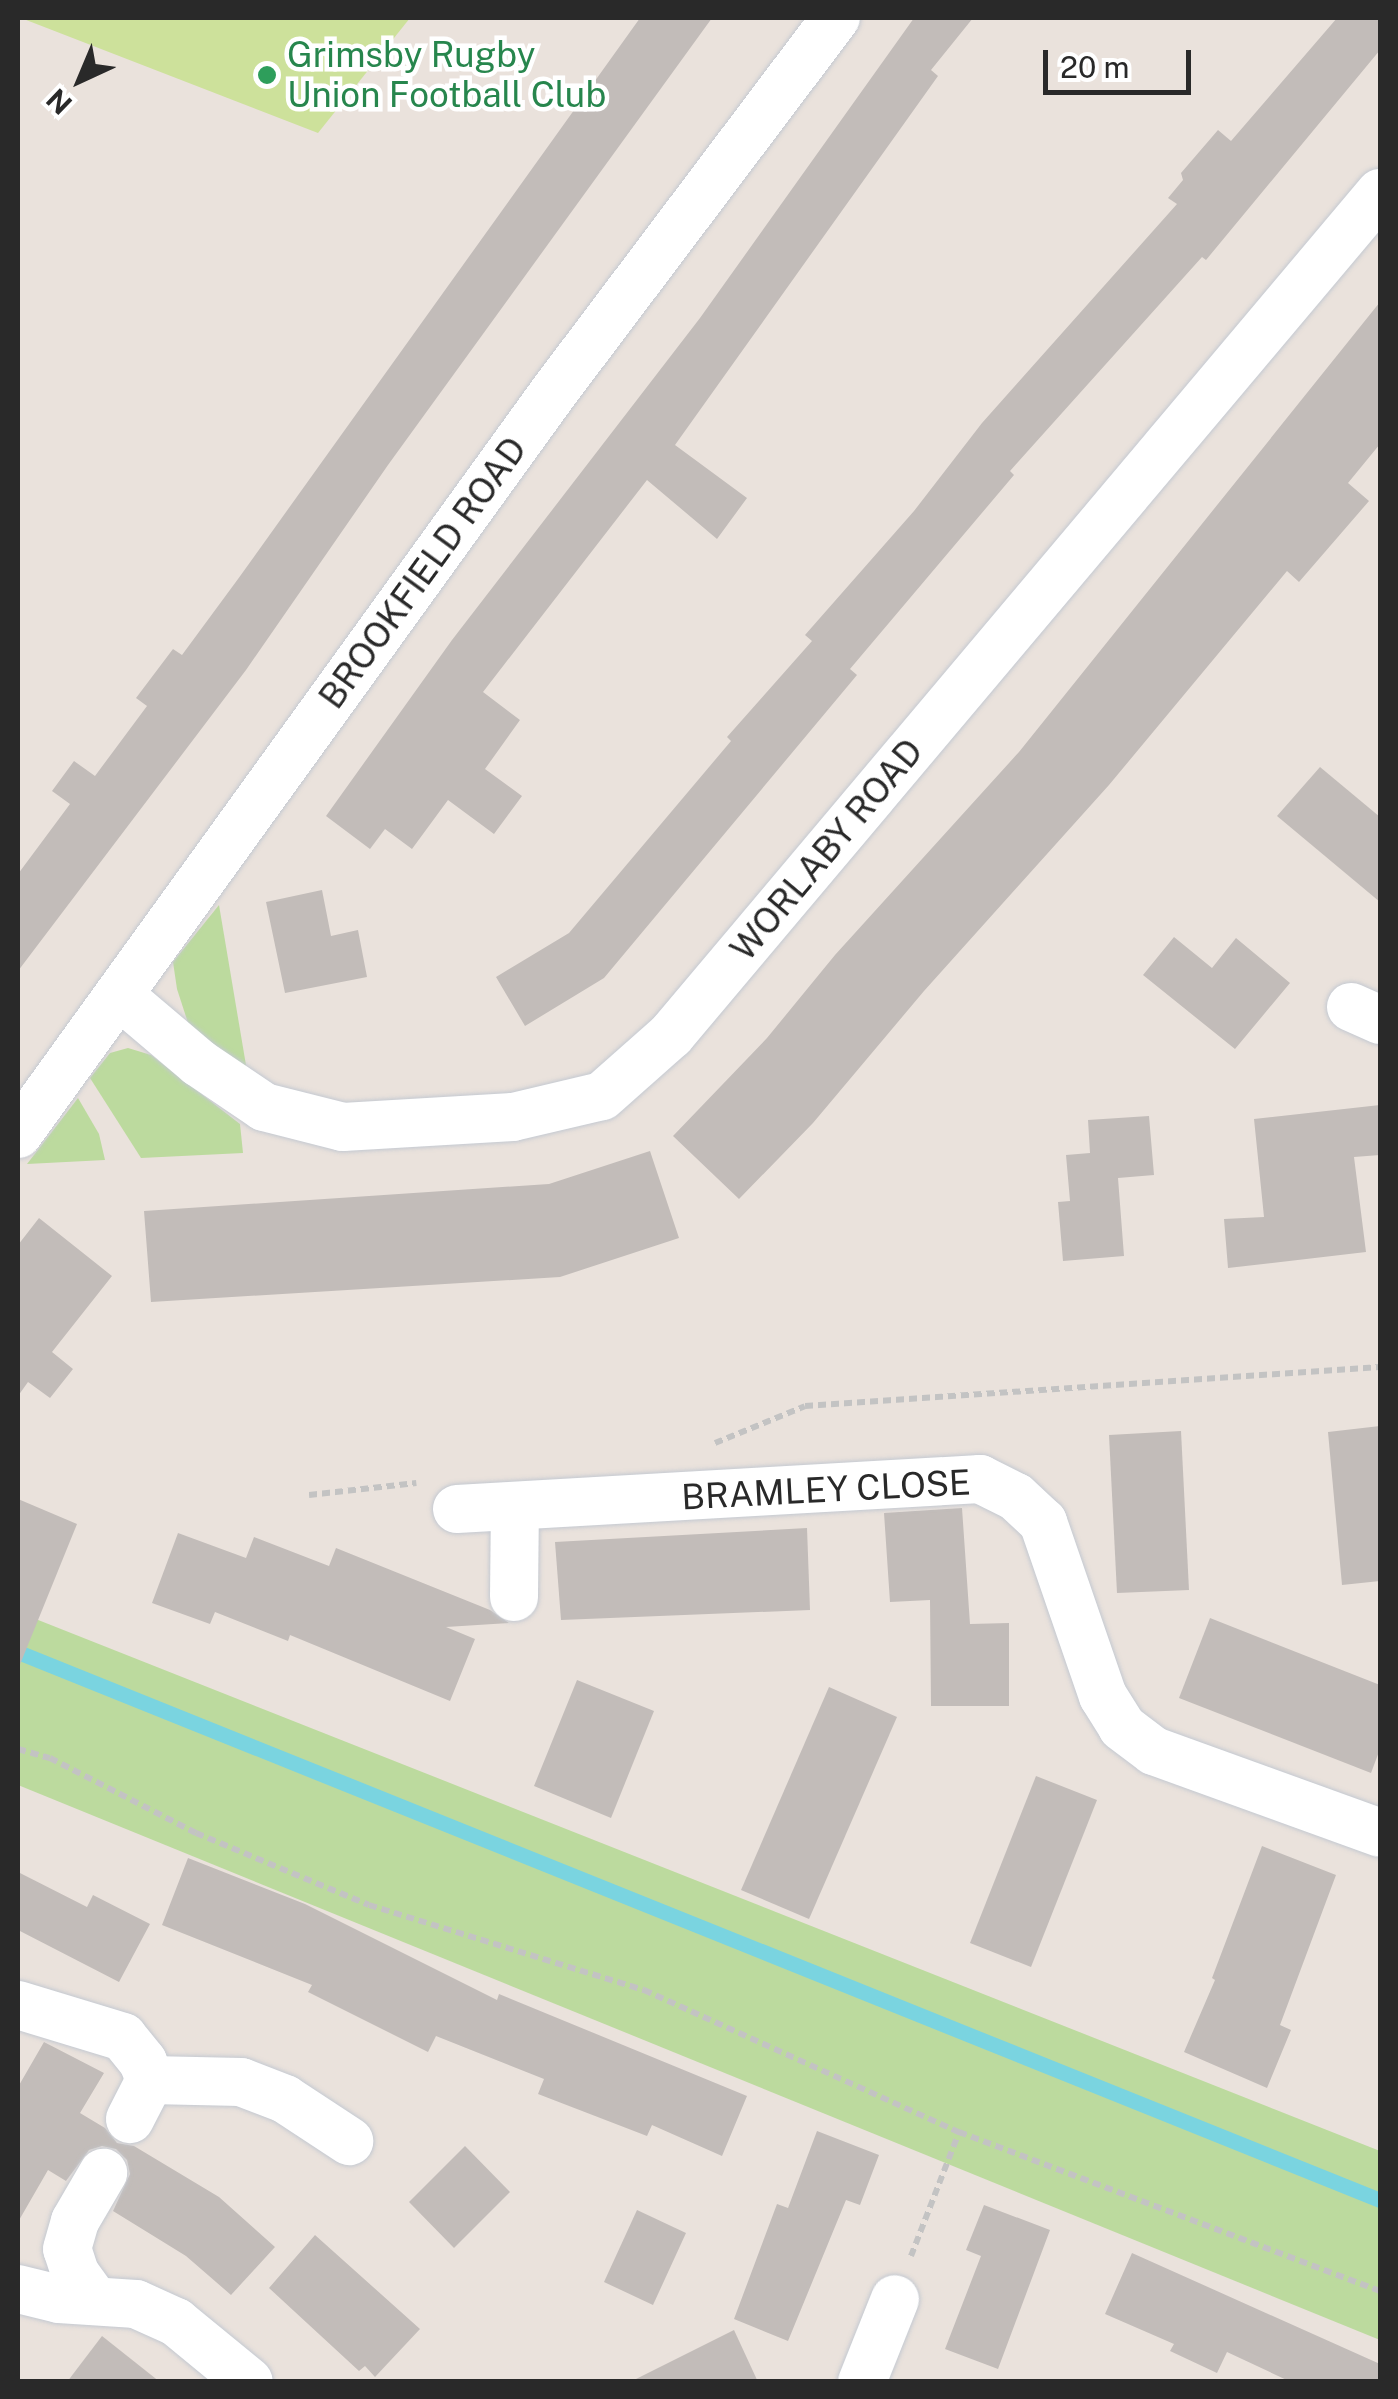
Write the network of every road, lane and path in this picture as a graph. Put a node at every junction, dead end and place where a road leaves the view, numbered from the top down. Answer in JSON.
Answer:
{"nodes":[{"id":1,"x":836,"y":18,"type":"edge"},
{"id":2,"x":1380,"y":192,"type":"edge"},
{"id":3,"x":120,"y":996,"type":"junction"},
{"id":4,"x":18,"y":1134,"type":"edge"},
{"id":5,"x":1380,"y":1368,"type":"edge"},
{"id":6,"x":698,"y":1450,"type":"dead end"},
{"id":7,"x":418,"y":1482,"type":"dead end"},
{"id":8,"x":308,"y":1495,"type":"dead end"},
{"id":9,"x":515,"y":1507,"type":"junction"},
{"id":10,"x":457,"y":1509,"type":"dead end"},
{"id":11,"x":514,"y":1597,"type":"dead end"},
{"id":12,"x":18,"y":1748,"type":"edge"},
{"id":13,"x":1380,"y":1833,"type":"edge"},
{"id":14,"x":18,"y":2006,"type":"edge"},
{"id":15,"x":958,"y":2132,"type":"junction"},
{"id":16,"x":348,"y":2141,"type":"dead end"},
{"id":17,"x":103,"y":2173,"type":"dead end"},
{"id":18,"x":18,"y":2288,"type":"edge"},
{"id":19,"x":1380,"y":2291,"type":"edge"},
{"id":20,"x":93,"y":2298,"type":"junction"},
{"id":21,"x":895,"y":2299,"type":"joint"},
{"id":22,"x":249,"y":2382,"type":"edge"},
{"id":23,"x":862,"y":2382,"type":"edge"}],
"edges":[{"from":1,"to":3,"type":"street","name":"BROOKFIELD ROAD"},
{"from":2,"to":3,"type":"street","name":"WORLABY ROAD"},
{"from":3,"to":4,"type":"street","name":"BROOKFIELD ROAD"},
{"from":5,"to":6,"type":"path"},
{"from":7,"to":8,"type":"path"},
{"from":9,"to":10,"type":"street","name":"BRAMLEY CLOSE"},
{"from":9,"to":11,"type":"street"},
{"from":9,"to":13,"type":"street","name":"BRAMLEY CLOSE"},
{"from":12,"to":15,"type":"path"},
{"from":14,"to":16,"type":"street"},
{"from":15,"to":19,"type":"path"},
{"from":15,"to":21,"type":"path"},
{"from":17,"to":20,"type":"street"},
{"from":18,"to":20,"type":"street"},
{"from":20,"to":22,"type":"street"},
{"from":21,"to":23,"type":"street"}]}
